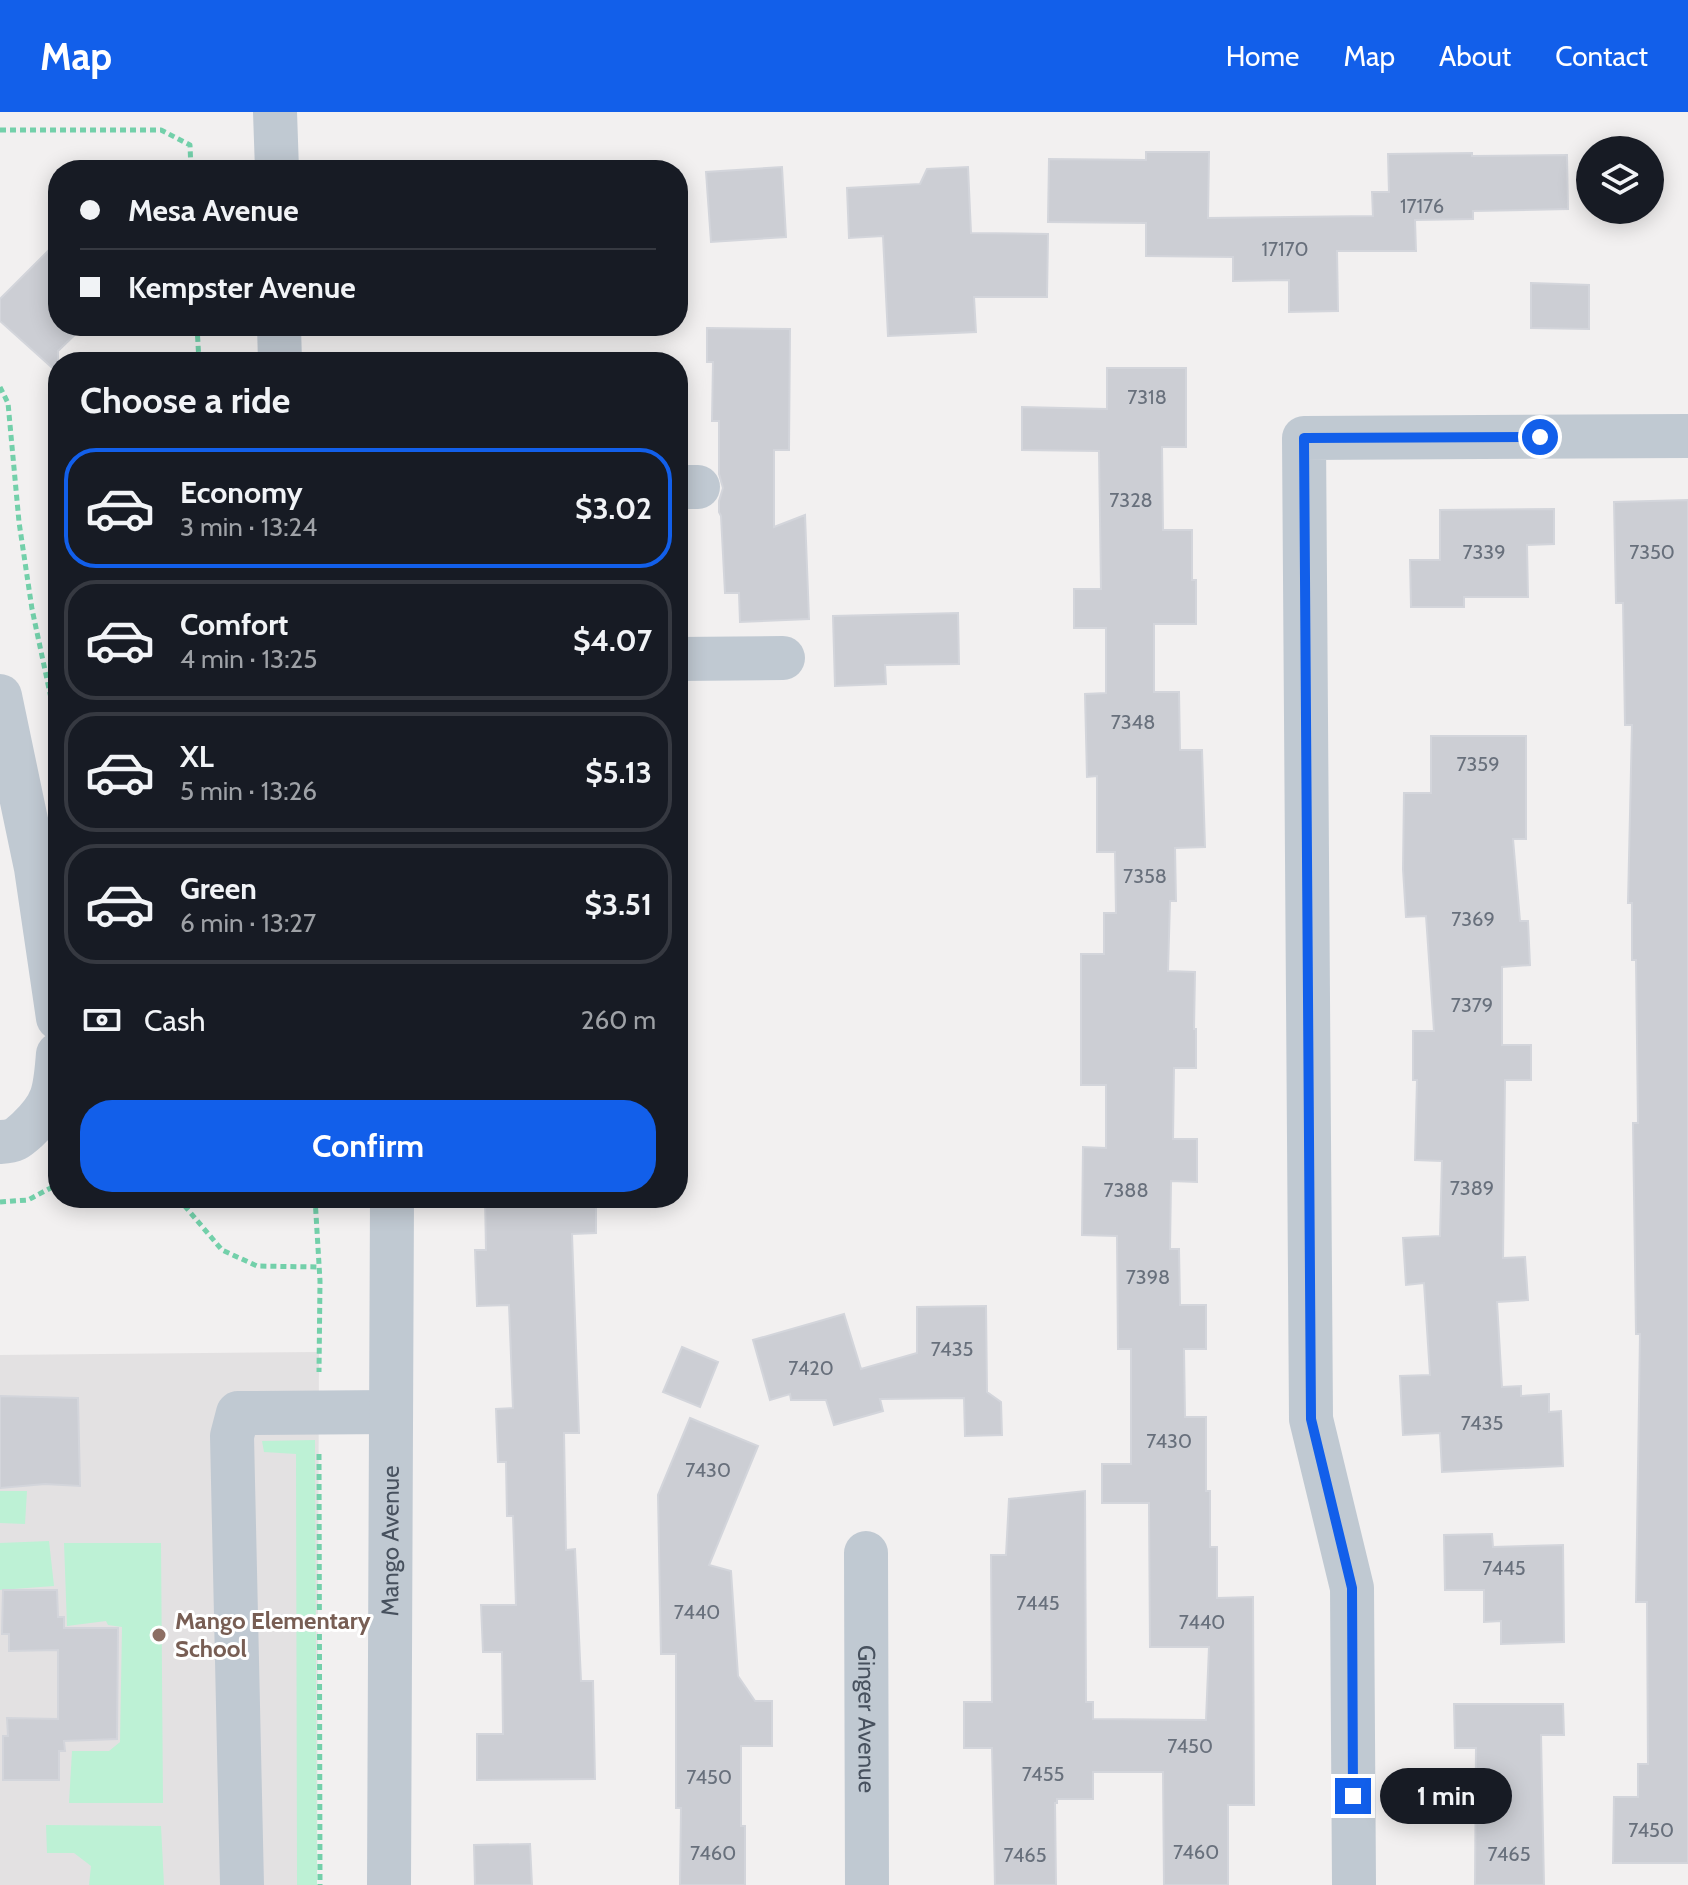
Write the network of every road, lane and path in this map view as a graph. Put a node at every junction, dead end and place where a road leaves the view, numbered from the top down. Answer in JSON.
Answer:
{"nodes":[{"id":1,"x":275,"y":112,"type":"edge"},
{"id":2,"x":0,"y":130,"type":"edge"},
{"id":3,"x":191,"y":160,"type":"edge"},
{"id":4,"x":277,"y":160,"type":"edge"},
{"id":5,"x":0,"y":387,"type":"edge"},
{"id":6,"x":1688,"y":436,"type":"edge"},
{"id":7,"x":783,"y":658,"type":"dead end"},
{"id":8,"x":688,"y":659,"type":"edge"},
{"id":9,"x":48,"y":684,"type":"edge"},
{"id":10,"x":0,"y":696,"type":"edge"},
{"id":11,"x":48,"y":950,"type":"edge"},
{"id":12,"x":48,"y":1105,"type":"edge"},
{"id":13,"x":0,"y":1142,"type":"edge"},
{"id":14,"x":48,"y":1189,"type":"edge"},
{"id":15,"x":0,"y":1202,"type":"edge"},
{"id":16,"x":186,"y":1208,"type":"edge"},
{"id":17,"x":316,"y":1208,"type":"edge"},
{"id":18,"x":392,"y":1208,"type":"edge"},
{"id":19,"x":319,"y":1267,"type":"junction"},
{"id":20,"x":391,"y":1412,"type":"junction"},
{"id":21,"x":319,"y":1413,"type":"junction"},
{"id":22,"x":866,"y":1553,"type":"dead end"},
{"id":23,"x":242,"y":1885,"type":"edge"},
{"id":24,"x":320,"y":1885,"type":"edge"},
{"id":25,"x":389,"y":1885,"type":"edge"},
{"id":26,"x":867,"y":1885,"type":"edge"},
{"id":27,"x":1354,"y":1885,"type":"edge"}],
"edges":[{"from":1,"to":4,"type":"street"},
{"from":2,"to":3,"type":"path"},
{"from":5,"to":9,"type":"path"},
{"from":6,"to":27,"type":"street"},
{"from":7,"to":8,"type":"street"},
{"from":10,"to":11,"type":"street"},
{"from":12,"to":13,"type":"street"},
{"from":14,"to":15,"type":"path"},
{"from":16,"to":19,"type":"path"},
{"from":17,"to":19,"type":"path"},
{"from":18,"to":20,"type":"street","name":"Mango Avenue"},
{"from":19,"to":21,"type":"path"},
{"from":20,"to":21,"type":"street"},
{"from":20,"to":25,"type":"street","name":"Mango Avenue"},
{"from":21,"to":23,"type":"street"},
{"from":21,"to":24,"type":"path"},
{"from":22,"to":26,"type":"street","name":"Ginger Avenue"}]}
